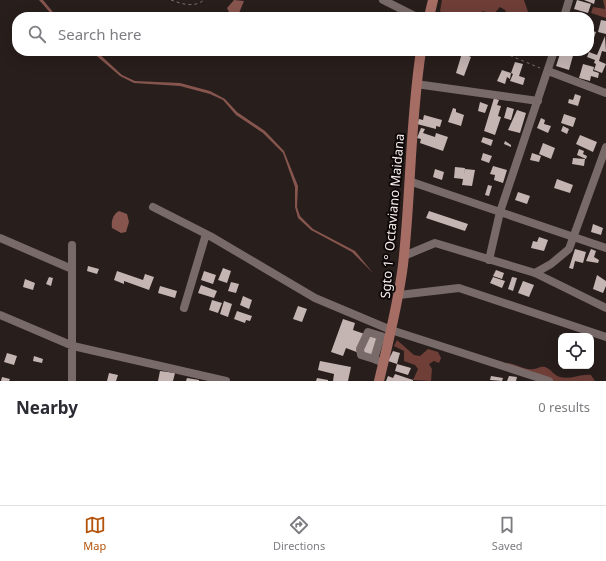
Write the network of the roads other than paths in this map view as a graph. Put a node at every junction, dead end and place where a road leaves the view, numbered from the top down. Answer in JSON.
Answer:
{"nodes":[{"id":1,"x":383,"y":0,"type":"edge"},
{"id":2,"x":433,"y":0,"type":"edge"},
{"id":3,"x":569,"y":0,"type":"edge"},
{"id":4,"x":407,"y":12,"type":"edge"},
{"id":5,"x":431,"y":12,"type":"edge"},
{"id":6,"x":565,"y":12,"type":"edge"},
{"id":7,"x":420,"y":56,"type":"edge"},
{"id":8,"x":552,"y":56,"type":"edge"},
{"id":9,"x":548,"y":71,"type":"junction"},
{"id":10,"x":416,"y":84,"type":"junction"},
{"id":11,"x":606,"y":93,"type":"edge"},
{"id":12,"x":538,"y":101,"type":"junction"},
{"id":13,"x":606,"y":147,"type":"edge"},
{"id":14,"x":409,"y":181,"type":"junction"},
{"id":15,"x":153,"y":207,"type":"dead end"},
{"id":16,"x":500,"y":212,"type":"junction"},
{"id":17,"x":206,"y":234,"type":"junction"},
{"id":18,"x":574,"y":237,"type":"junction"},
{"id":19,"x":0,"y":238,"type":"edge"},
{"id":20,"x":72,"y":245,"type":"dead end"},
{"id":21,"x":606,"y":248,"type":"edge"},
{"id":22,"x":404,"y":256,"type":"junction"},
{"id":23,"x":489,"y":260,"type":"junction"},
{"id":24,"x":72,"y":269,"type":"junction"},
{"id":25,"x":535,"y":273,"type":"junction"},
{"id":26,"x":399,"y":295,"type":"junction"},
{"id":27,"x":184,"y":308,"type":"dead end"},
{"id":28,"x":606,"y":308,"type":"edge"},
{"id":29,"x":0,"y":316,"type":"edge"},
{"id":30,"x":387,"y":335,"type":"junction"},
{"id":31,"x":606,"y":337,"type":"edge"},
{"id":32,"x":73,"y":346,"type":"junction"},
{"id":33,"x":379,"y":361,"type":"junction"},
{"id":34,"x":72,"y":381,"type":"edge"},
{"id":35,"x":226,"y":381,"type":"edge"},
{"id":36,"x":379,"y":381,"type":"edge"},
{"id":37,"x":549,"y":381,"type":"edge"}],
"edges":[{"from":1,"to":4,"type":"street"},
{"from":2,"to":5,"type":"main road"},
{"from":3,"to":6,"type":"street"},
{"from":7,"to":10,"type":"main road","name":"Sgto 1° Octaviano Maidana"},
{"from":8,"to":9,"type":"street"},
{"from":9,"to":11,"type":"street"},
{"from":9,"to":12,"type":"street"},
{"from":10,"to":12,"type":"street"},
{"from":10,"to":14,"type":"main road","name":"Sgto 1° Octaviano Maidana"},
{"from":12,"to":16,"type":"street"},
{"from":13,"to":18,"type":"street"},
{"from":14,"to":16,"type":"street"},
{"from":14,"to":22,"type":"main road","name":"Sgto 1° Octaviano Maidana"},
{"from":15,"to":17,"type":"street"},
{"from":16,"to":18,"type":"street"},
{"from":16,"to":23,"type":"street"},
{"from":17,"to":27,"type":"street"},
{"from":17,"to":30,"type":"street"},
{"from":18,"to":21,"type":"street"},
{"from":18,"to":25,"type":"street"},
{"from":19,"to":24,"type":"street"},
{"from":20,"to":24,"type":"street"},
{"from":22,"to":23,"type":"street"},
{"from":22,"to":26,"type":"main road","name":"Sgto 1° Octaviano Maidana"},
{"from":23,"to":25,"type":"street"},
{"from":24,"to":32,"type":"street"},
{"from":25,"to":28,"type":"street"},
{"from":26,"to":30,"type":"main road","name":"Sgto 1° Octaviano Maidana"},
{"from":26,"to":31,"type":"street"},
{"from":29,"to":32,"type":"street"},
{"from":30,"to":33,"type":"main road","name":"Sgto 1° Octaviano Maidana"},
{"from":30,"to":33,"type":"street"},
{"from":30,"to":37,"type":"street"},
{"from":32,"to":34,"type":"street"},
{"from":32,"to":35,"type":"street"},
{"from":33,"to":36,"type":"main road","name":"Sgto 1° Octaviano Maidana"}]}
